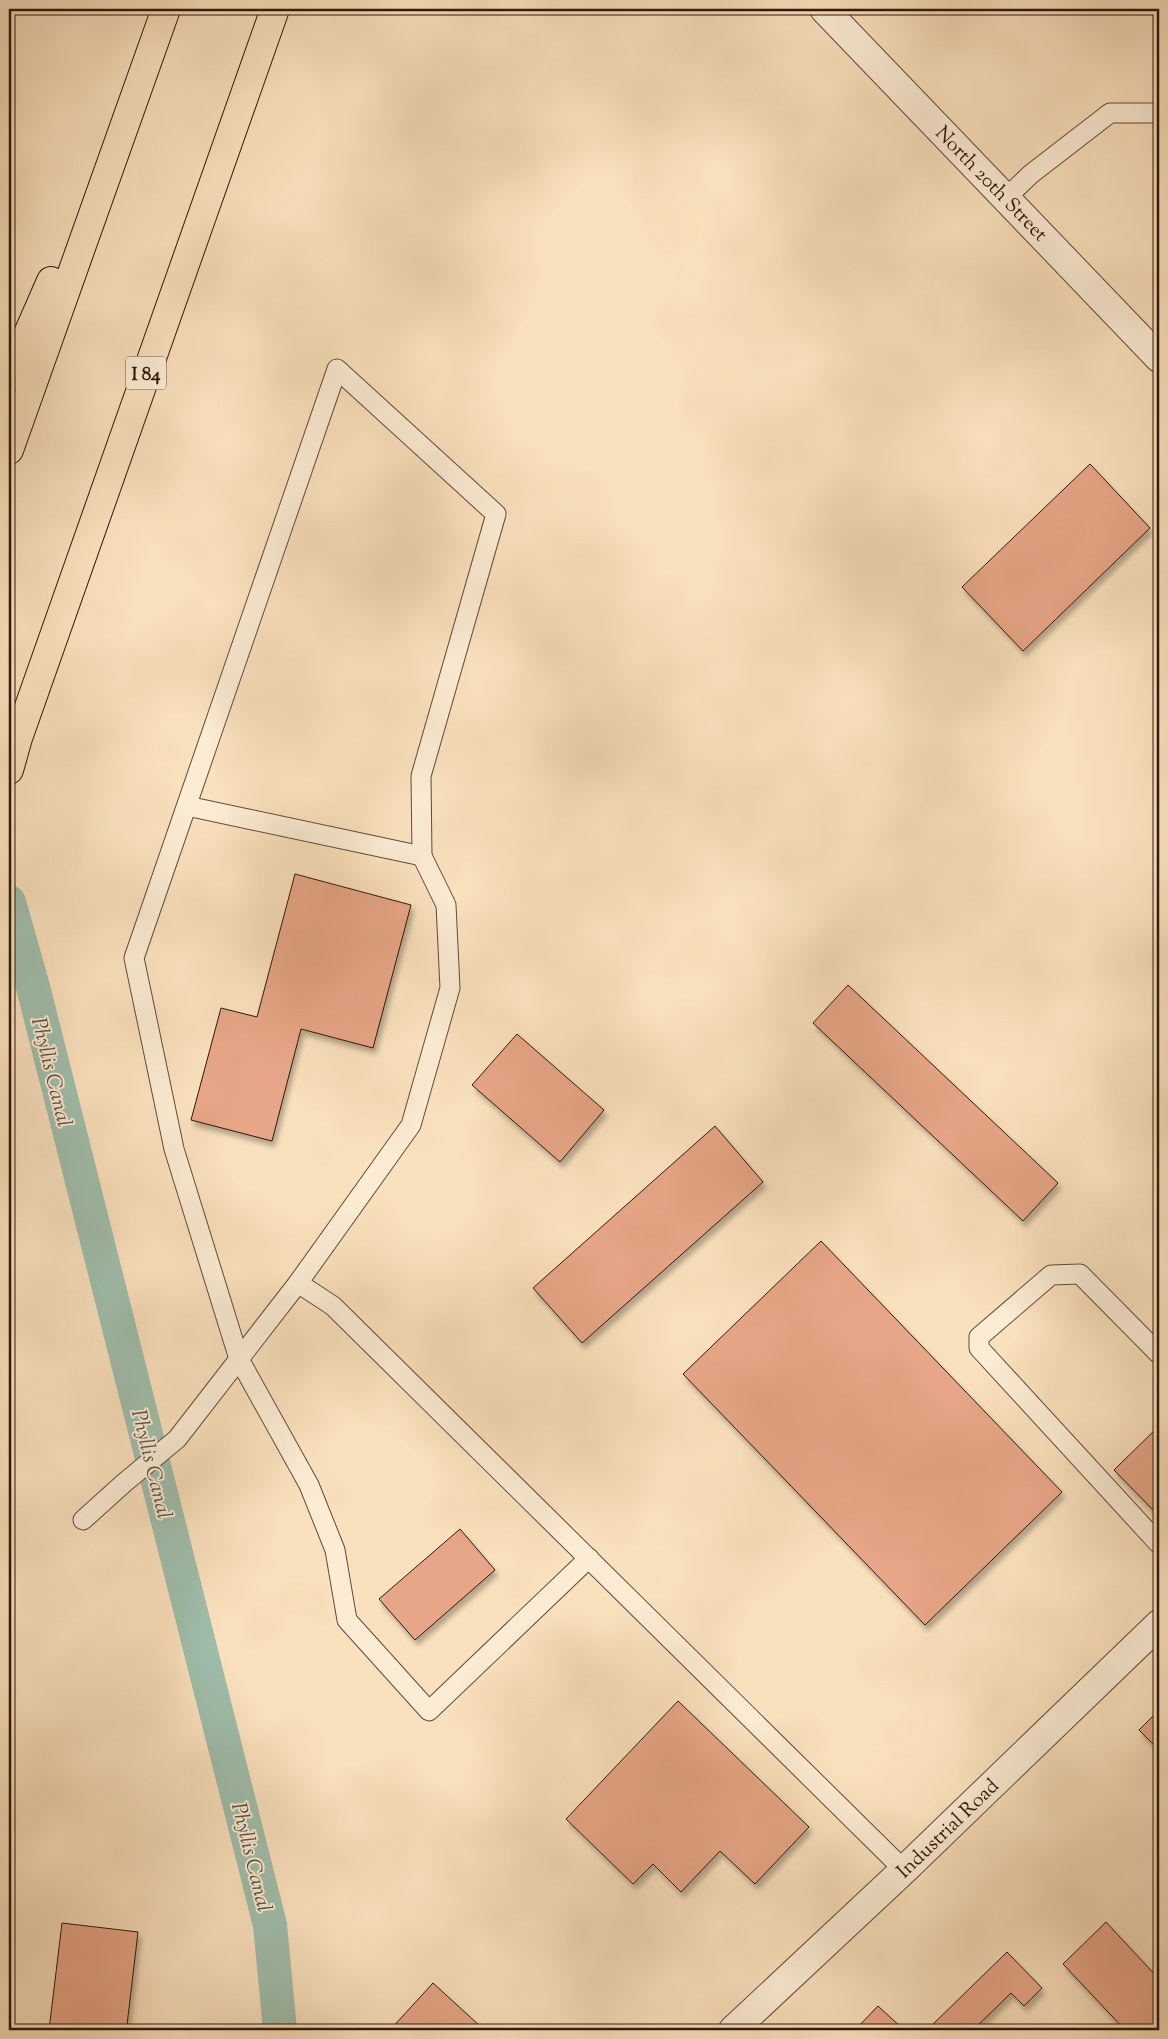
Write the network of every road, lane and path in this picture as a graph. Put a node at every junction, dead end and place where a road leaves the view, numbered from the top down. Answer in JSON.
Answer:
{"nodes":[{"id":1,"x":166,"y":9,"type":"edge"},
{"id":2,"x":275,"y":9,"type":"edge"},
{"id":3,"x":831,"y":12,"type":"edge"},
{"id":4,"x":142,"y":76,"type":"junction"},
{"id":5,"x":1159,"y":114,"type":"edge"},
{"id":6,"x":1006,"y":198,"type":"junction"},
{"id":7,"x":1159,"y":358,"type":"edge"},
{"id":8,"x":9,"y":377,"type":"edge"},
{"id":9,"x":9,"y":450,"type":"edge"},
{"id":10,"x":9,"y":770,"type":"edge"},
{"id":11,"x":187,"y":806,"type":"junction"},
{"id":12,"x":422,"y":856,"type":"junction"},
{"id":13,"x":298,"y":1284,"type":"junction"},
{"id":14,"x":1159,"y":1354,"type":"edge"},
{"id":15,"x":239,"y":1359,"type":"junction"},
{"id":16,"x":84,"y":1520,"type":"dead end"},
{"id":17,"x":1159,"y":1544,"type":"edge"},
{"id":18,"x":588,"y":1558,"type":"junction"},
{"id":19,"x":1159,"y":1624,"type":"edge"},
{"id":20,"x":904,"y":1870,"type":"junction"},
{"id":21,"x":741,"y":2028,"type":"edge"}],
"edges":[{"from":1,"to":4,"type":"highway"},
{"from":2,"to":10,"type":"highway","number":"I 84"},
{"from":3,"to":6,"type":"street","name":"North 20th Street"},
{"from":4,"to":8,"type":"highway"},
{"from":4,"to":9,"type":"highway"},
{"from":5,"to":6,"type":"lane"},
{"from":6,"to":7,"type":"street","name":"North 20th Street"},
{"from":11,"to":12,"type":"lane"},
{"from":11,"to":12,"type":"lane"},
{"from":11,"to":15,"type":"lane"},
{"from":12,"to":13,"type":"lane"},
{"from":13,"to":15,"type":"lane"},
{"from":13,"to":18,"type":"lane"},
{"from":14,"to":17,"type":"lane"},
{"from":15,"to":16,"type":"lane"},
{"from":15,"to":18,"type":"lane"},
{"from":18,"to":20,"type":"lane"},
{"from":19,"to":20,"type":"street","name":"Industrial Road"},
{"from":20,"to":21,"type":"street","name":"Industrial Road"}]}
